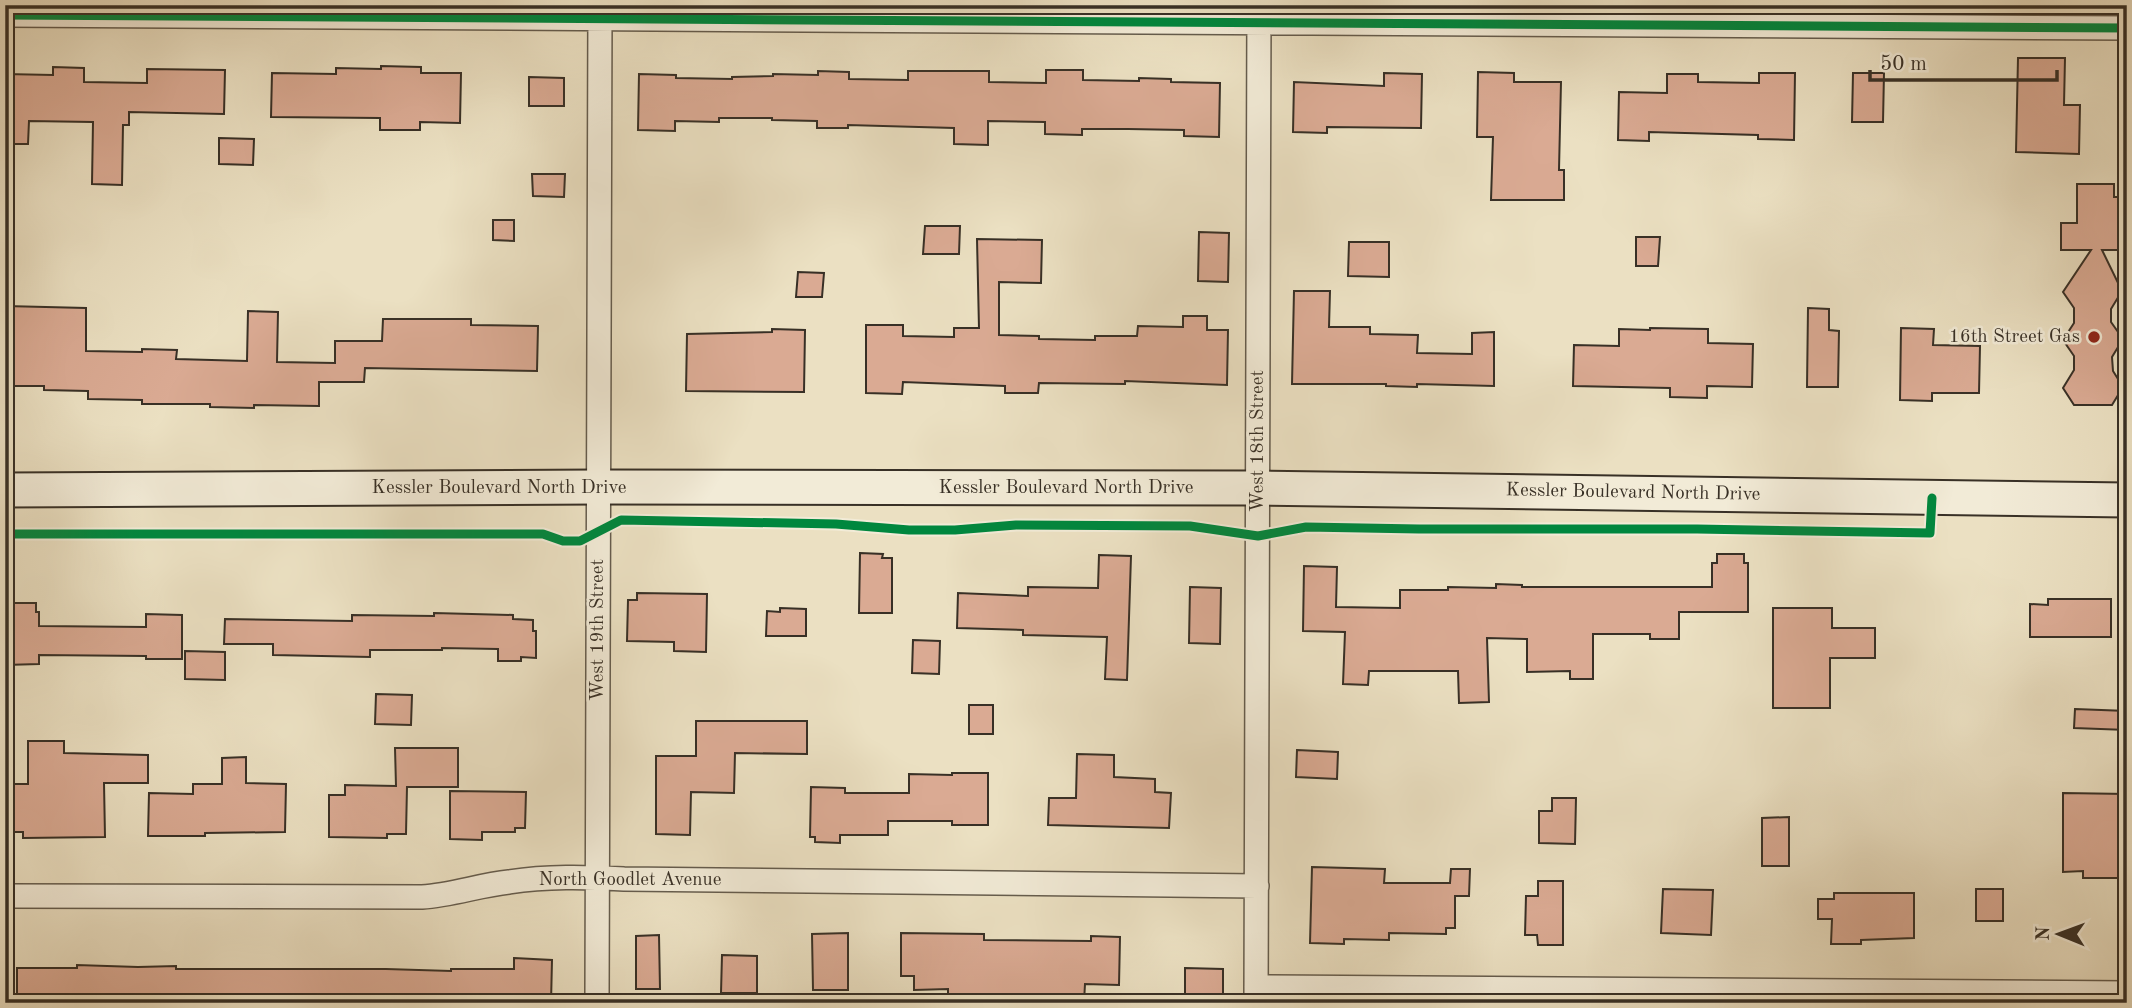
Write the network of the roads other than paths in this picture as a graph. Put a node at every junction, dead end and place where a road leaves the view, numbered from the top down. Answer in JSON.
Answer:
{"nodes":[{"id":1,"x":600,"y":12,"type":"edge"},
{"id":2,"x":1259,"y":14,"type":"edge"},
{"id":3,"x":5,"y":15,"type":"edge"},
{"id":4,"x":2127,"y":28,"type":"edge"},
{"id":5,"x":598,"y":487,"type":"junction"},
{"id":6,"x":1258,"y":488,"type":"junction"},
{"id":7,"x":5,"y":490,"type":"edge"},
{"id":8,"x":2127,"y":500,"type":"edge"},
{"id":9,"x":597,"y":877,"type":"junction"},
{"id":10,"x":1257,"y":886,"type":"junction"},
{"id":11,"x":5,"y":896,"type":"edge"},
{"id":12,"x":2127,"y":993,"type":"edge"},
{"id":13,"x":1256,"y":995,"type":"edge"},
{"id":14,"x":597,"y":1003,"type":"edge"}],
"edges":[{"from":1,"to":2,"type":"street"},
{"from":1,"to":3,"type":"street"},
{"from":1,"to":5,"type":"street","name":"West 19th Street"},
{"from":2,"to":4,"type":"street"},
{"from":2,"to":6,"type":"street","name":"West 18th Street"},
{"from":5,"to":6,"type":"main road","name":"Kessler Boulevard North Drive"},
{"from":5,"to":7,"type":"main road","name":"Kessler Boulevard North Drive"},
{"from":5,"to":9,"type":"street","name":"West 19th Street"},
{"from":6,"to":8,"type":"main road","name":"Kessler Boulevard North Drive"},
{"from":6,"to":10,"type":"street","name":"West 18th Street"},
{"from":9,"to":10,"type":"street","name":"North Goodlet Avenue"},
{"from":9,"to":11,"type":"street","name":"North Goodlet Avenue"},
{"from":9,"to":14,"type":"street","name":"West 19th Street"},
{"from":10,"to":13,"type":"street","name":"West 18th Street"},
{"from":12,"to":13,"type":"street"}]}
